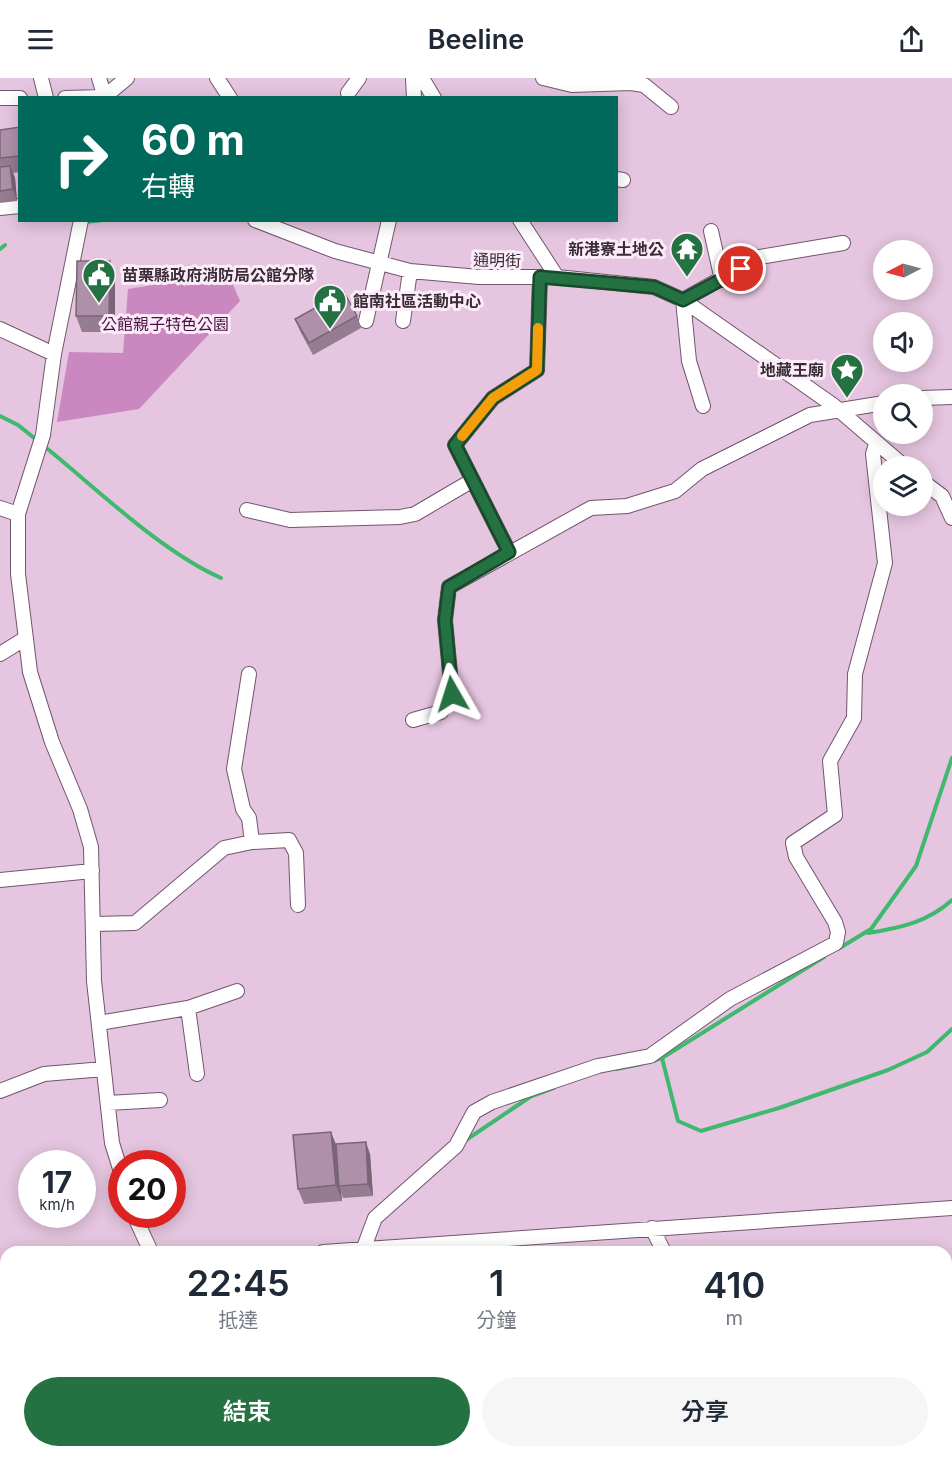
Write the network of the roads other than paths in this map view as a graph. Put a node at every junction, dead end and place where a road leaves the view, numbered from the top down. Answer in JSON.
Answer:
{"nodes":[{"id":1,"x":41,"y":78,"type":"edge"},
{"id":2,"x":99,"y":78,"type":"edge"},
{"id":3,"x":127,"y":78,"type":"edge"},
{"id":4,"x":217,"y":78,"type":"edge"},
{"id":5,"x":359,"y":78,"type":"edge"},
{"id":6,"x":413,"y":78,"type":"edge"},
{"id":7,"x":422,"y":78,"type":"edge"},
{"id":8,"x":543,"y":78,"type":"edge"},
{"id":9,"x":572,"y":87,"type":"edge"},
{"id":10,"x":348,"y":93,"type":"dead end"},
{"id":11,"x":46,"y":96,"type":"edge"},
{"id":12,"x":104,"y":96,"type":"edge"},
{"id":13,"x":105,"y":96,"type":"edge"},
{"id":14,"x":229,"y":96,"type":"edge"},
{"id":15,"x":414,"y":96,"type":"edge"},
{"id":16,"x":433,"y":96,"type":"edge"},
{"id":17,"x":0,"y":98,"type":"edge"},
{"id":18,"x":18,"y":98,"type":"edge"},
{"id":19,"x":671,"y":107,"type":"dead end"},
{"id":20,"x":18,"y":206,"type":"edge"},
{"id":21,"x":0,"y":208,"type":"edge"},
{"id":22,"x":81,"y":222,"type":"edge"},
{"id":23,"x":260,"y":222,"type":"edge"},
{"id":24,"x":389,"y":222,"type":"edge"},
{"id":25,"x":521,"y":222,"type":"edge"},
{"id":26,"x":711,"y":231,"type":"dead end"},
{"id":27,"x":843,"y":243,"type":"dead end"},
{"id":28,"x":379,"y":262,"type":"junction"},
{"id":29,"x":410,"y":271,"type":"junction"},
{"id":30,"x":540,"y":277,"type":"junction"},
{"id":31,"x":557,"y":277,"type":"junction"},
{"id":32,"x":722,"y":280,"type":"junction"},
{"id":33,"x":683,"y":300,"type":"junction"},
{"id":34,"x":366,"y":321,"type":"dead end"},
{"id":35,"x":403,"y":321,"type":"dead end"},
{"id":36,"x":0,"y":329,"type":"edge"},
{"id":37,"x":54,"y":354,"type":"junction"},
{"id":38,"x":952,"y":397,"type":"edge"},
{"id":39,"x":933,"y":398,"type":"edge"},
{"id":40,"x":873,"y":404,"type":"edge"},
{"id":41,"x":703,"y":406,"type":"dead end"},
{"id":42,"x":836,"y":408,"type":"junction"},
{"id":43,"x":873,"y":441,"type":"edge"},
{"id":44,"x":876,"y":444,"type":"joint"},
{"id":45,"x":891,"y":456,"type":"edge"},
{"id":46,"x":473,"y":480,"type":"junction"},
{"id":47,"x":933,"y":488,"type":"edge"},
{"id":48,"x":947,"y":496,"type":"edge"},
{"id":49,"x":0,"y":508,"type":"edge"},
{"id":50,"x":247,"y":510,"type":"dead end"},
{"id":51,"x":18,"y":514,"type":"junction"},
{"id":52,"x":952,"y":518,"type":"edge"},
{"id":53,"x":509,"y":552,"type":"junction"},
{"id":54,"x":26,"y":638,"type":"junction"},
{"id":55,"x":0,"y":654,"type":"edge"},
{"id":56,"x":249,"y":674,"type":"dead end"},
{"id":57,"x":413,"y":720,"type":"dead end"},
{"id":58,"x":252,"y":842,"type":"junction"},
{"id":59,"x":92,"y":871,"type":"junction"},
{"id":60,"x":0,"y":880,"type":"edge"},
{"id":61,"x":298,"y":905,"type":"dead end"},
{"id":62,"x":93,"y":924,"type":"junction"},
{"id":63,"x":237,"y":991,"type":"dead end"},
{"id":64,"x":188,"y":1008,"type":"junction"},
{"id":65,"x":99,"y":1023,"type":"junction"},
{"id":66,"x":104,"y":1069,"type":"junction"},
{"id":67,"x":197,"y":1074,"type":"dead end"},
{"id":68,"x":0,"y":1091,"type":"edge"},
{"id":69,"x":160,"y":1100,"type":"dead end"},
{"id":70,"x":108,"y":1103,"type":"junction"},
{"id":71,"x":114,"y":1150,"type":"edge"},
{"id":72,"x":952,"y":1208,"type":"edge"},
{"id":73,"x":138,"y":1228,"type":"edge"},
{"id":74,"x":652,"y":1228,"type":"junction"},
{"id":75,"x":148,"y":1246,"type":"edge"},
{"id":76,"x":364,"y":1246,"type":"edge"},
{"id":77,"x":416,"y":1246,"type":"edge"},
{"id":78,"x":661,"y":1246,"type":"edge"}],
"edges":[{"from":1,"to":11,"type":"street"},
{"from":2,"to":12,"type":"street"},
{"from":3,"to":13,"type":"street"},
{"from":4,"to":14,"type":"street"},
{"from":5,"to":10,"type":"street"},
{"from":6,"to":15,"type":"street"},
{"from":7,"to":16,"type":"street"},
{"from":8,"to":9,"type":"street"},
{"from":9,"to":19,"type":"street"},
{"from":17,"to":18,"type":"street"},
{"from":20,"to":21,"type":"street"},
{"from":22,"to":37,"type":"street"},
{"from":23,"to":28,"type":"street","name":"通明街"},
{"from":24,"to":28,"type":"street"},
{"from":25,"to":31,"type":"street"},
{"from":26,"to":32,"type":"street"},
{"from":27,"to":32,"type":"street"},
{"from":28,"to":29,"type":"street","name":"通明街"},
{"from":28,"to":34,"type":"street"},
{"from":29,"to":30,"type":"street","name":"通明街"},
{"from":29,"to":35,"type":"street"},
{"from":30,"to":31,"type":"street","name":"通明街"},
{"from":30,"to":46,"type":"street"},
{"from":31,"to":33,"type":"street","name":"通明街"},
{"from":32,"to":33,"type":"street"},
{"from":33,"to":41,"type":"street"},
{"from":33,"to":42,"type":"street","name":"通明街"},
{"from":36,"to":37,"type":"street"},
{"from":37,"to":51,"type":"street"},
{"from":38,"to":39,"type":"street"},
{"from":40,"to":42,"type":"street"},
{"from":42,"to":43,"type":"street","name":"通明街"},
{"from":42,"to":53,"type":"street"},
{"from":44,"to":45,"type":"street","name":"通明街"},
{"from":44,"to":76,"type":"street"},
{"from":46,"to":50,"type":"street"},
{"from":46,"to":53,"type":"street"},
{"from":47,"to":48,"type":"street"},
{"from":48,"to":52,"type":"street"},
{"from":49,"to":51,"type":"street"},
{"from":51,"to":54,"type":"street"},
{"from":53,"to":57,"type":"street"},
{"from":54,"to":55,"type":"street"},
{"from":54,"to":59,"type":"street"},
{"from":56,"to":58,"type":"street"},
{"from":58,"to":61,"type":"street"},
{"from":58,"to":62,"type":"street"},
{"from":59,"to":60,"type":"street"},
{"from":59,"to":62,"type":"street"},
{"from":62,"to":65,"type":"street"},
{"from":63,"to":64,"type":"street"},
{"from":64,"to":65,"type":"street"},
{"from":64,"to":67,"type":"street"},
{"from":65,"to":66,"type":"street"},
{"from":66,"to":68,"type":"street"},
{"from":66,"to":70,"type":"street"},
{"from":69,"to":70,"type":"street"},
{"from":70,"to":71,"type":"street"},
{"from":72,"to":74,"type":"street"},
{"from":73,"to":75,"type":"street"},
{"from":74,"to":77,"type":"street"},
{"from":74,"to":78,"type":"street"}]}
